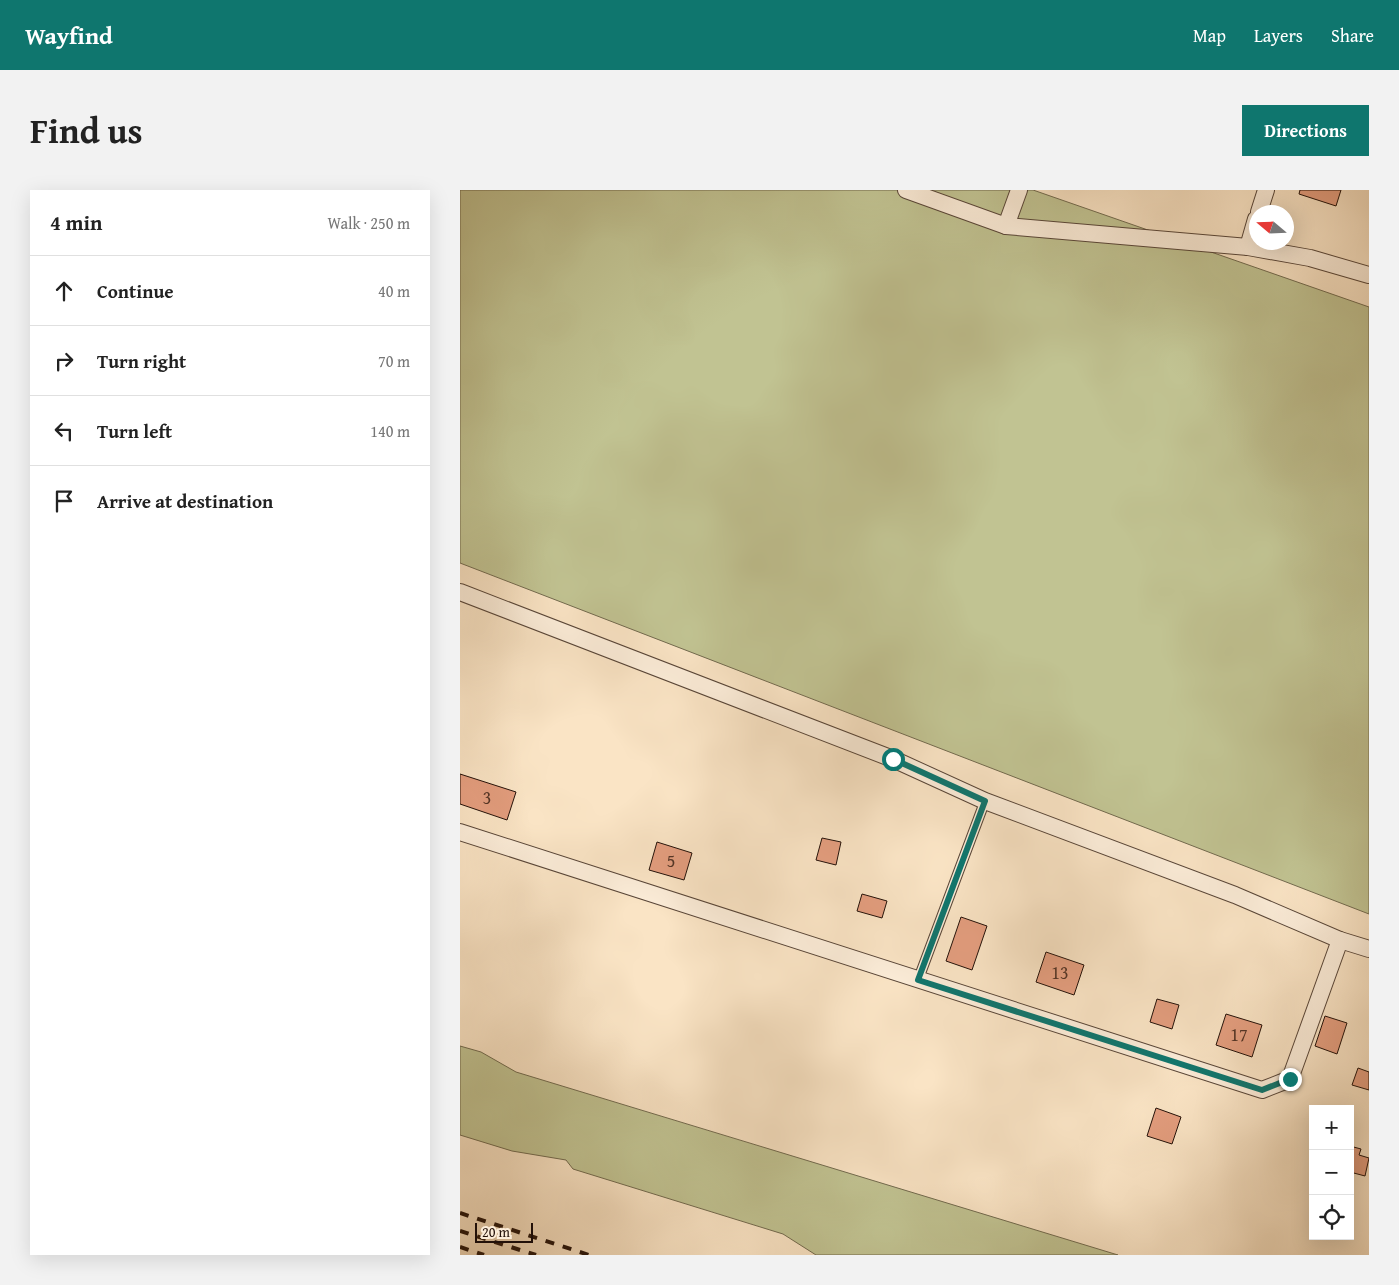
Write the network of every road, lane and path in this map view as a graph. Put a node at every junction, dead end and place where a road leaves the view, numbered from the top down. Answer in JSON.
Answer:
{"nodes":[{"id":1,"x":906,"y":190,"type":"edge"},
{"id":2,"x":1018,"y":190,"type":"edge"},
{"id":3,"x":1266,"y":190,"type":"edge"},
{"id":4,"x":1261,"y":205,"type":"edge"},
{"id":5,"x":1006,"y":226,"type":"junction"},
{"id":6,"x":1249,"y":244,"type":"edge"},
{"id":7,"x":1248,"y":247,"type":"junction"},
{"id":8,"x":1369,"y":275,"type":"edge"},
{"id":9,"x":460,"y":592,"type":"edge"},
{"id":10,"x":985,"y":801,"type":"junction"},
{"id":11,"x":460,"y":832,"type":"edge"},
{"id":12,"x":1340,"y":940,"type":"junction"},
{"id":13,"x":1369,"y":949,"type":"edge"},
{"id":14,"x":918,"y":980,"type":"junction"}],
"edges":[{"from":1,"to":5,"type":"street"},
{"from":2,"to":5,"type":"street"},
{"from":3,"to":4,"type":"street"},
{"from":5,"to":7,"type":"street"},
{"from":6,"to":7,"type":"street"},
{"from":7,"to":8,"type":"street"},
{"from":9,"to":10,"type":"street"},
{"from":10,"to":12,"type":"street"},
{"from":10,"to":14,"type":"lane"},
{"from":11,"to":14,"type":"street"},
{"from":12,"to":13,"type":"street"},
{"from":12,"to":14,"type":"street"}]}
